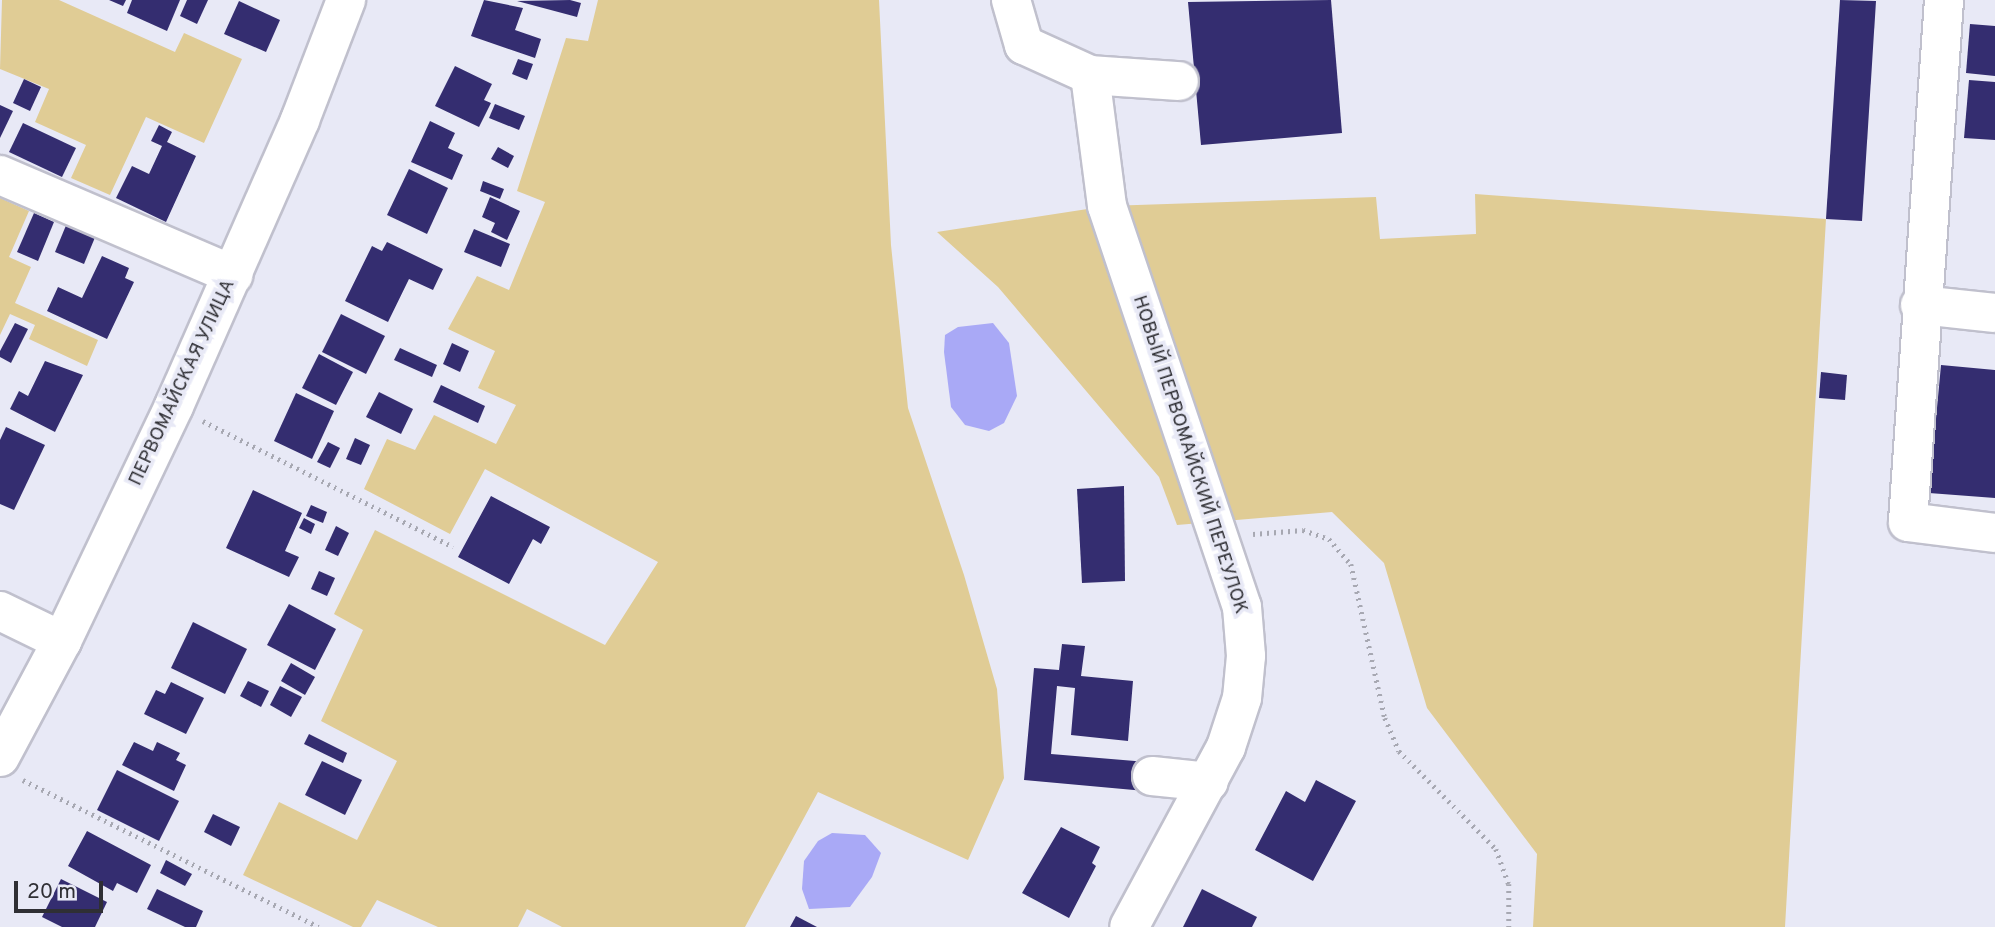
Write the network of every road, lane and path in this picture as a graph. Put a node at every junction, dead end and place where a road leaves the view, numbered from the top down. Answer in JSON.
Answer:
{"nodes":[{"id":1,"x":346,"y":0,"type":"edge"},
{"id":2,"x":1944,"y":0,"type":"edge"},
{"id":3,"x":1011,"y":3,"type":"edge"},
{"id":4,"x":1090,"y":75,"type":"junction"},
{"id":5,"x":1179,"y":81,"type":"dead end"},
{"id":6,"x":0,"y":175,"type":"edge"},
{"id":7,"x":233,"y":275,"type":"junction"},
{"id":8,"x":1920,"y":305,"type":"junction"},
{"id":9,"x":1995,"y":313,"type":"edge"},
{"id":10,"x":174,"y":406,"type":"junction"},
{"id":11,"x":1217,"y":532,"type":"junction"},
{"id":12,"x":1995,"y":533,"type":"edge"},
{"id":13,"x":453,"y":547,"type":"dead end"},
{"id":14,"x":0,"y":611,"type":"edge"},
{"id":15,"x":62,"y":641,"type":"junction"},
{"id":16,"x":6,"y":766,"type":"edge"},
{"id":17,"x":1152,"y":776,"type":"dead end"},
{"id":18,"x":1209,"y":782,"type":"junction"},
{"id":19,"x":320,"y":927,"type":"edge"},
{"id":20,"x":1129,"y":927,"type":"edge"},
{"id":21,"x":1509,"y":927,"type":"edge"}],
"edges":[{"from":1,"to":7,"type":"street","name":"ПЕРВОМАЙСКАЯ УЛИЦА"},
{"from":2,"to":8,"type":"street"},
{"from":3,"to":4,"type":"street"},
{"from":4,"to":5,"type":"street"},
{"from":4,"to":11,"type":"street","name":"НОВЫЙ ПЕРВОМАЙСКИЙ ПЕРЕУЛОК"},
{"from":6,"to":7,"type":"street"},
{"from":7,"to":10,"type":"street","name":"ПЕРВОМАЙСКАЯ УЛИЦА"},
{"from":8,"to":9,"type":"street"},
{"from":8,"to":12,"type":"street"},
{"from":10,"to":13,"type":"path"},
{"from":10,"to":15,"type":"street","name":"ПЕРВОМАЙСКАЯ УЛИЦА"},
{"from":11,"to":18,"type":"street","name":"НОВЫЙ ПЕРВОМАЙСКИЙ ПЕРЕУЛОК"},
{"from":11,"to":21,"type":"path"},
{"from":14,"to":15,"type":"street"},
{"from":15,"to":16,"type":"street","name":"ПЕРВОМАЙСКАЯ УЛИЦА"},
{"from":16,"to":19,"type":"path"},
{"from":17,"to":18,"type":"street"},
{"from":18,"to":20,"type":"street","name":"НОВЫЙ ПЕРВОМАЙСКИЙ ПЕРЕУЛОК"}]}
